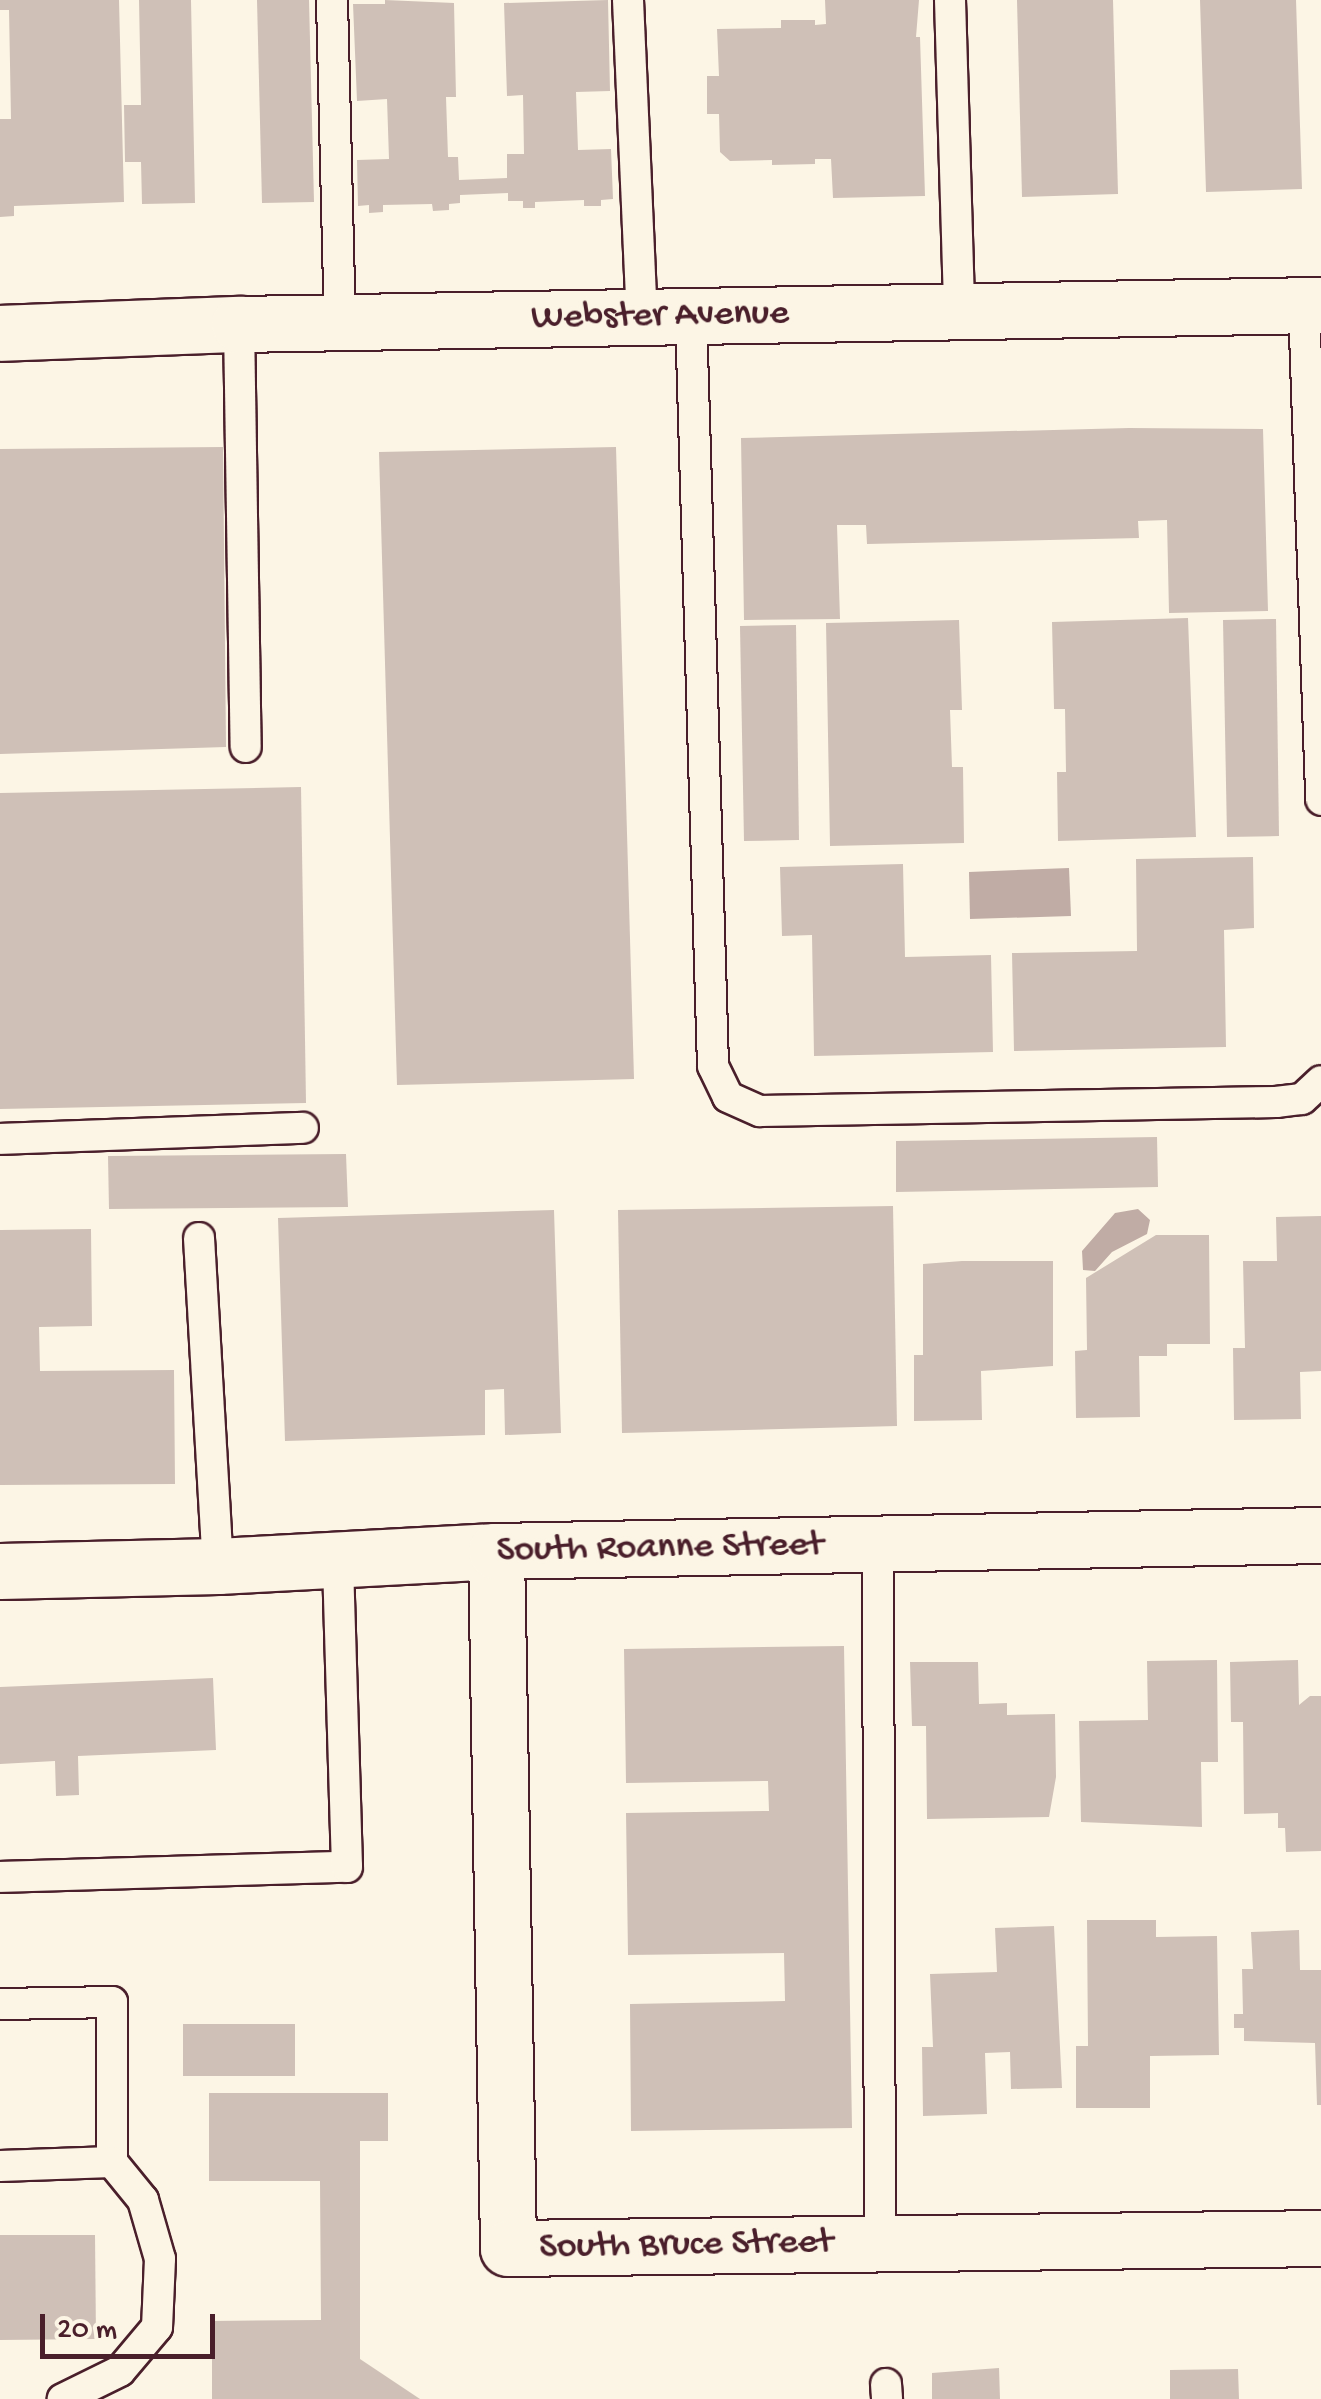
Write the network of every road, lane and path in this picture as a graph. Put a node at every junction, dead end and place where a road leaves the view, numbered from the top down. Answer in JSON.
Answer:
{"nodes":[{"id":1,"x":332,"y":0,"type":"edge"},
{"id":2,"x":628,"y":0,"type":"edge"},
{"id":3,"x":950,"y":0,"type":"edge"},
{"id":4,"x":1312,"y":305,"type":"edge"},
{"id":5,"x":960,"y":311,"type":"junction"},
{"id":6,"x":667,"y":316,"type":"junction"},
{"id":7,"x":340,"y":322,"type":"junction"},
{"id":8,"x":239,"y":324,"type":"junction"},
{"id":9,"x":0,"y":333,"type":"edge"},
{"id":10,"x":246,"y":747,"type":"dead end"},
{"id":11,"x":1321,"y":800,"type":"edge"},
{"id":12,"x":1321,"y":1081,"type":"edge"},
{"id":13,"x":303,"y":1128,"type":"dead end"},
{"id":14,"x":0,"y":1139,"type":"edge"},
{"id":15,"x":200,"y":1238,"type":"dead end"},
{"id":16,"x":1321,"y":1535,"type":"edge"},
{"id":17,"x":878,"y":1544,"type":"junction"},
{"id":18,"x":496,"y":1552,"type":"junction"},
{"id":19,"x":338,"y":1560,"type":"junction"},
{"id":20,"x":218,"y":1566,"type":"junction"},
{"id":21,"x":0,"y":1571,"type":"edge"},
{"id":22,"x":0,"y":1877,"type":"edge"},
{"id":23,"x":0,"y":2004,"type":"edge"},
{"id":24,"x":112,"y":2162,"type":"junction"},
{"id":25,"x":0,"y":2166,"type":"edge"},
{"id":26,"x":1321,"y":2238,"type":"edge"},
{"id":27,"x":880,"y":2244,"type":"junction"},
{"id":28,"x":63,"y":2399,"type":"edge"}],
"edges":[{"from":1,"to":7,"type":"lane"},
{"from":2,"to":6,"type":"lane"},
{"from":3,"to":5,"type":"lane"},
{"from":4,"to":5,"type":"street","name":"Webster Avenue"},
{"from":4,"to":11,"type":"lane"},
{"from":5,"to":6,"type":"street","name":"Webster Avenue"},
{"from":6,"to":7,"type":"street","name":"Webster Avenue"},
{"from":6,"to":12,"type":"lane"},
{"from":7,"to":8,"type":"street","name":"Webster Avenue"},
{"from":8,"to":9,"type":"street","name":"Webster Avenue"},
{"from":8,"to":10,"type":"lane"},
{"from":13,"to":14,"type":"lane"},
{"from":15,"to":20,"type":"lane"},
{"from":16,"to":17,"type":"street","name":"South Roanne Street"},
{"from":17,"to":18,"type":"street","name":"South Roanne Street"},
{"from":17,"to":27,"type":"lane"},
{"from":18,"to":19,"type":"street","name":"South Roanne Street"},
{"from":18,"to":27,"type":"street","name":"South Bruce Street"},
{"from":19,"to":20,"type":"street","name":"South Roanne Street"},
{"from":19,"to":22,"type":"lane"},
{"from":20,"to":21,"type":"street","name":"South Roanne Street"},
{"from":23,"to":24,"type":"lane"},
{"from":24,"to":25,"type":"lane"},
{"from":24,"to":28,"type":"lane"},
{"from":26,"to":27,"type":"street","name":"South Bruce Street"}]}
